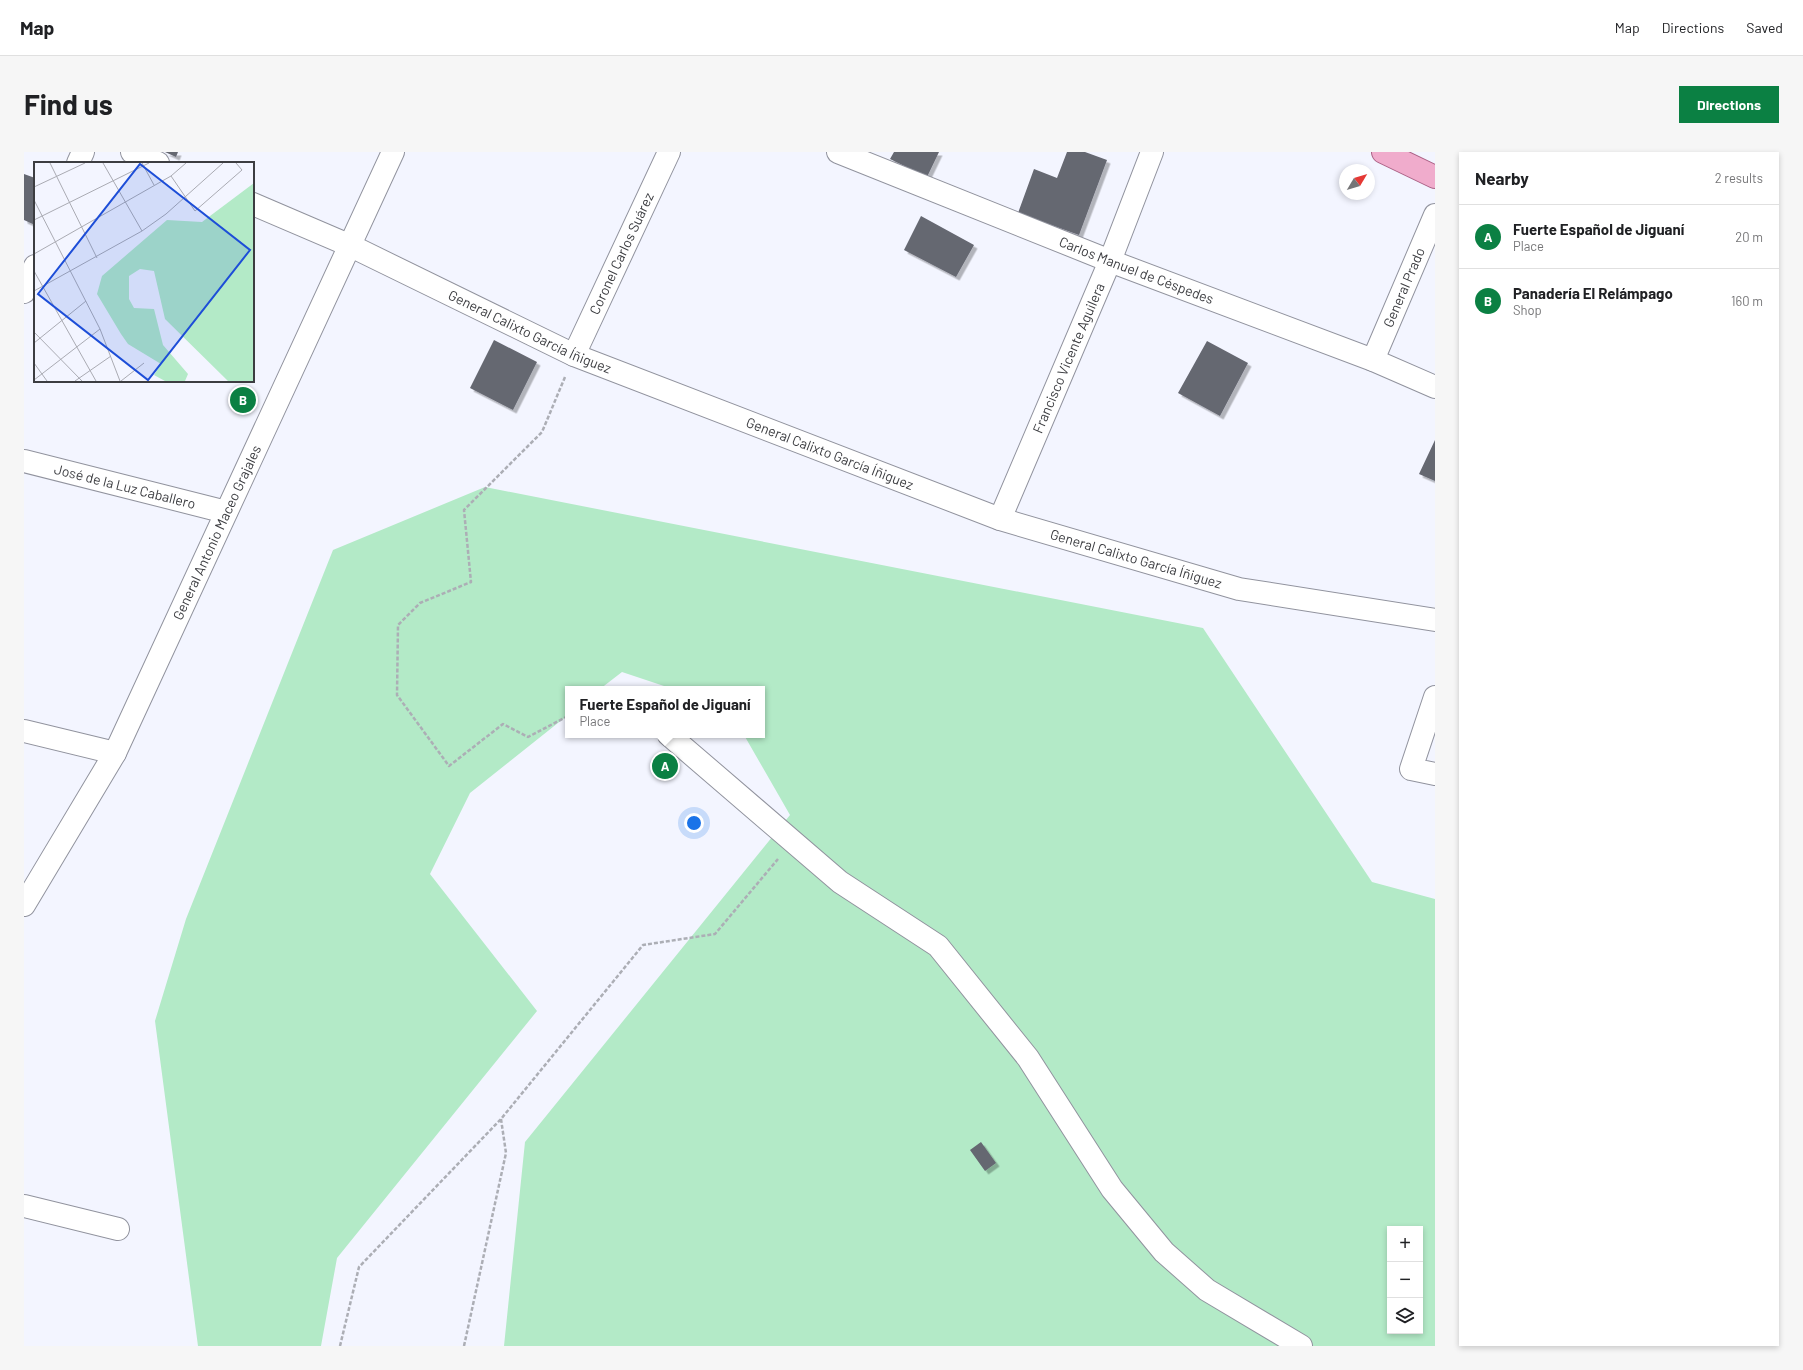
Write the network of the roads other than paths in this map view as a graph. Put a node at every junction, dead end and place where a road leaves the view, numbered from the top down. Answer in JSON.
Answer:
{"nodes":[{"id":1,"x":83,"y":152,"type":"edge"},
{"id":2,"x":132,"y":152,"type":"edge"},
{"id":3,"x":393,"y":152,"type":"edge"},
{"id":4,"x":669,"y":152,"type":"edge"},
{"id":5,"x":838,"y":152,"type":"edge"},
{"id":6,"x":1152,"y":152,"type":"edge"},
{"id":7,"x":1383,"y":152,"type":"edge"},
{"id":8,"x":78,"y":162,"type":"edge"},
{"id":9,"x":156,"y":162,"type":"edge"},
{"id":10,"x":1435,"y":178,"type":"edge"},
{"id":11,"x":254,"y":204,"type":"edge"},
{"id":12,"x":1435,"y":215,"type":"edge"},
{"id":13,"x":351,"y":246,"type":"junction"},
{"id":14,"x":1110,"y":261,"type":"junction"},
{"id":15,"x":34,"y":268,"type":"edge"},
{"id":16,"x":24,"y":292,"type":"edge"},
{"id":17,"x":574,"y":355,"type":"junction"},
{"id":18,"x":1373,"y":360,"type":"junction"},
{"id":19,"x":1435,"y":387,"type":"edge"},
{"id":20,"x":24,"y":461,"type":"edge"},
{"id":21,"x":226,"y":512,"type":"junction"},
{"id":22,"x":1000,"y":519,"type":"junction"},
{"id":23,"x":1435,"y":620,"type":"edge"},
{"id":24,"x":1435,"y":697,"type":"edge"},
{"id":25,"x":24,"y":732,"type":"edge"},
{"id":26,"x":673,"y":738,"type":"edge"},
{"id":27,"x":115,"y":753,"type":"junction"},
{"id":28,"x":1435,"y":774,"type":"edge"},
{"id":29,"x":24,"y":905,"type":"edge"},
{"id":30,"x":24,"y":1206,"type":"edge"},
{"id":31,"x":118,"y":1229,"type":"dead end"},
{"id":32,"x":1301,"y":1346,"type":"edge"}],
"edges":[{"from":1,"to":8,"type":"street"},
{"from":2,"to":9,"type":"street"},
{"from":3,"to":13,"type":"street","name":"General Antonio Maceo Grajales"},
{"from":4,"to":17,"type":"street","name":"Coronel Carlos Suárez"},
{"from":5,"to":14,"type":"street","name":"Carlos Manuel de Céspedes"},
{"from":6,"to":14,"type":"street","name":"Francisco Vicente Aguilera"},
{"from":7,"to":10,"type":"main road"},
{"from":11,"to":13,"type":"street","name":"General Calixto García Íñiguez"},
{"from":12,"to":18,"type":"street","name":"General Prado"},
{"from":13,"to":17,"type":"street","name":"General Calixto García Íñiguez"},
{"from":13,"to":21,"type":"street","name":"General Antonio Maceo Grajales"},
{"from":14,"to":18,"type":"street","name":"Carlos Manuel de Céspedes"},
{"from":14,"to":22,"type":"street","name":"Francisco Vicente Aguilera"},
{"from":15,"to":16,"type":"street"},
{"from":17,"to":22,"type":"street","name":"General Calixto García Íñiguez"},
{"from":18,"to":19,"type":"street","name":"Carlos Manuel de Céspedes"},
{"from":20,"to":21,"type":"street","name":"José de la Luz Caballero"},
{"from":21,"to":27,"type":"street","name":"General Antonio Maceo Grajales"},
{"from":22,"to":23,"type":"street","name":"General Calixto García Íñiguez"},
{"from":24,"to":28,"type":"street"},
{"from":25,"to":27,"type":"street"},
{"from":26,"to":32,"type":"street"},
{"from":27,"to":29,"type":"street","name":"General Antonio Maceo Grajales"},
{"from":30,"to":31,"type":"street"}]}
